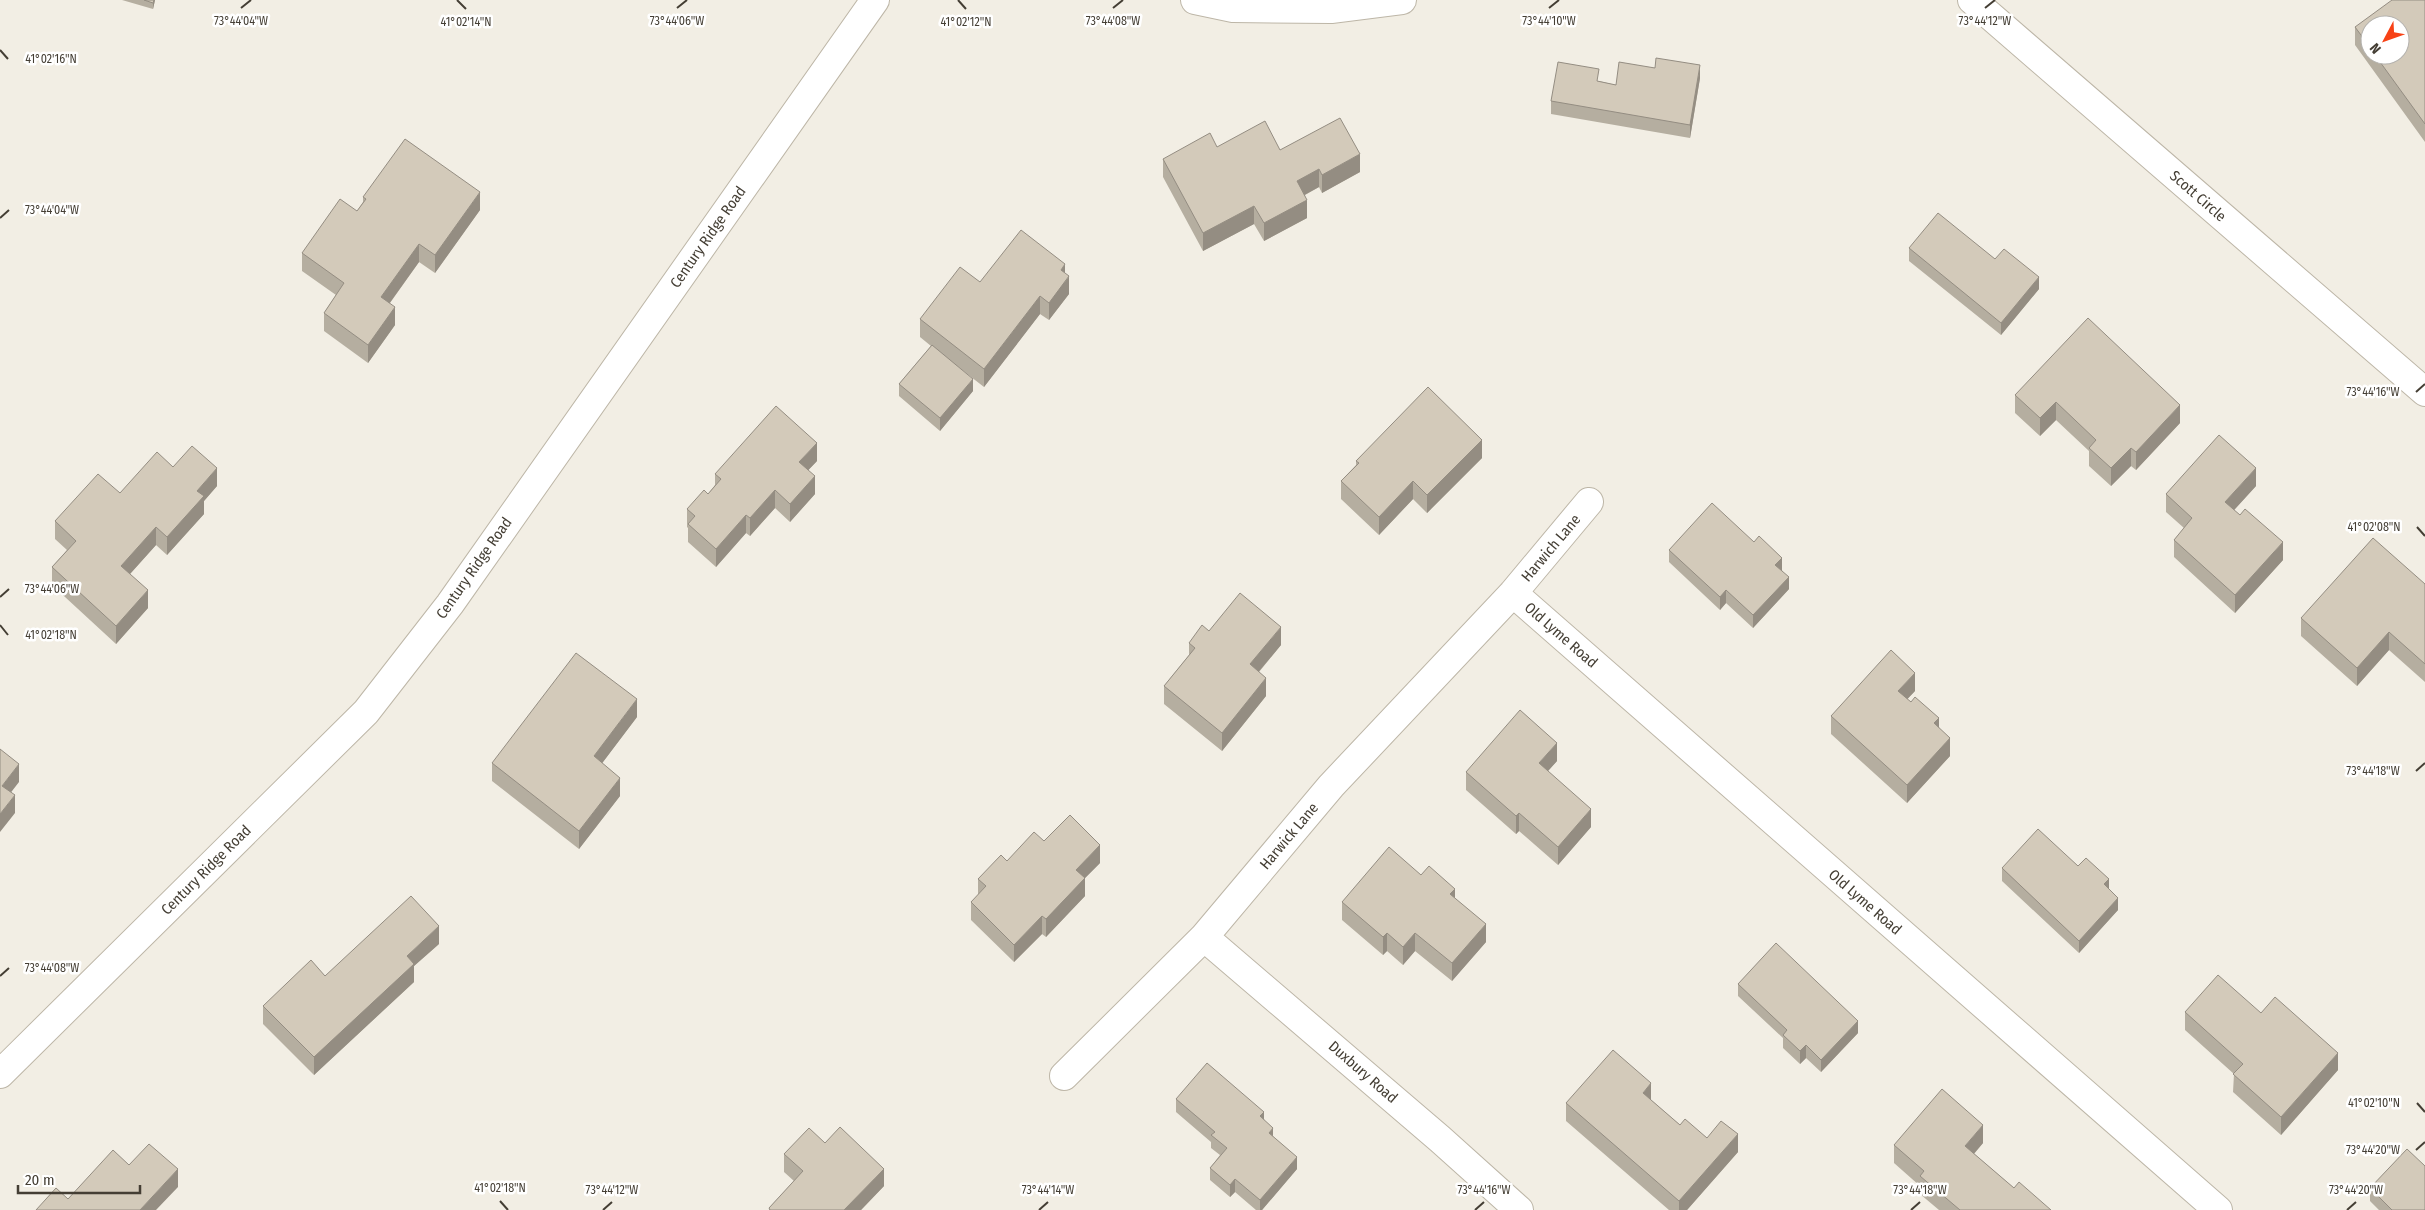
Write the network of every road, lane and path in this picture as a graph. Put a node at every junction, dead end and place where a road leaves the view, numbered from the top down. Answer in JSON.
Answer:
{"nodes":[{"id":1,"x":875,"y":0,"type":"edge"},
{"id":2,"x":1195,"y":0,"type":"edge"},
{"id":3,"x":1402,"y":0,"type":"edge"},
{"id":4,"x":1972,"y":0,"type":"edge"},
{"id":5,"x":2425,"y":392,"type":"edge"},
{"id":6,"x":1589,"y":502,"type":"dead end"},
{"id":7,"x":1513,"y":594,"type":"junction"},
{"id":8,"x":1204,"y":937,"type":"junction"},
{"id":9,"x":0,"y":1074,"type":"edge"},
{"id":10,"x":1064,"y":1076,"type":"dead end"},
{"id":11,"x":1519,"y":1210,"type":"edge"},
{"id":12,"x":2218,"y":1210,"type":"edge"}],
"edges":[{"from":1,"to":9,"type":"street","name":"Century Ridge Road"},
{"from":2,"to":3,"type":"street"},
{"from":4,"to":5,"type":"street","name":"Scott Circle"},
{"from":6,"to":7,"type":"street","name":"Harwich Lane"},
{"from":7,"to":8,"type":"street","name":"Harwick Lane"},
{"from":7,"to":12,"type":"street","name":"Old Lyme Road"},
{"from":8,"to":10,"type":"street","name":"Harwick Lane"},
{"from":8,"to":11,"type":"street","name":"Duxbury Road"}]}
